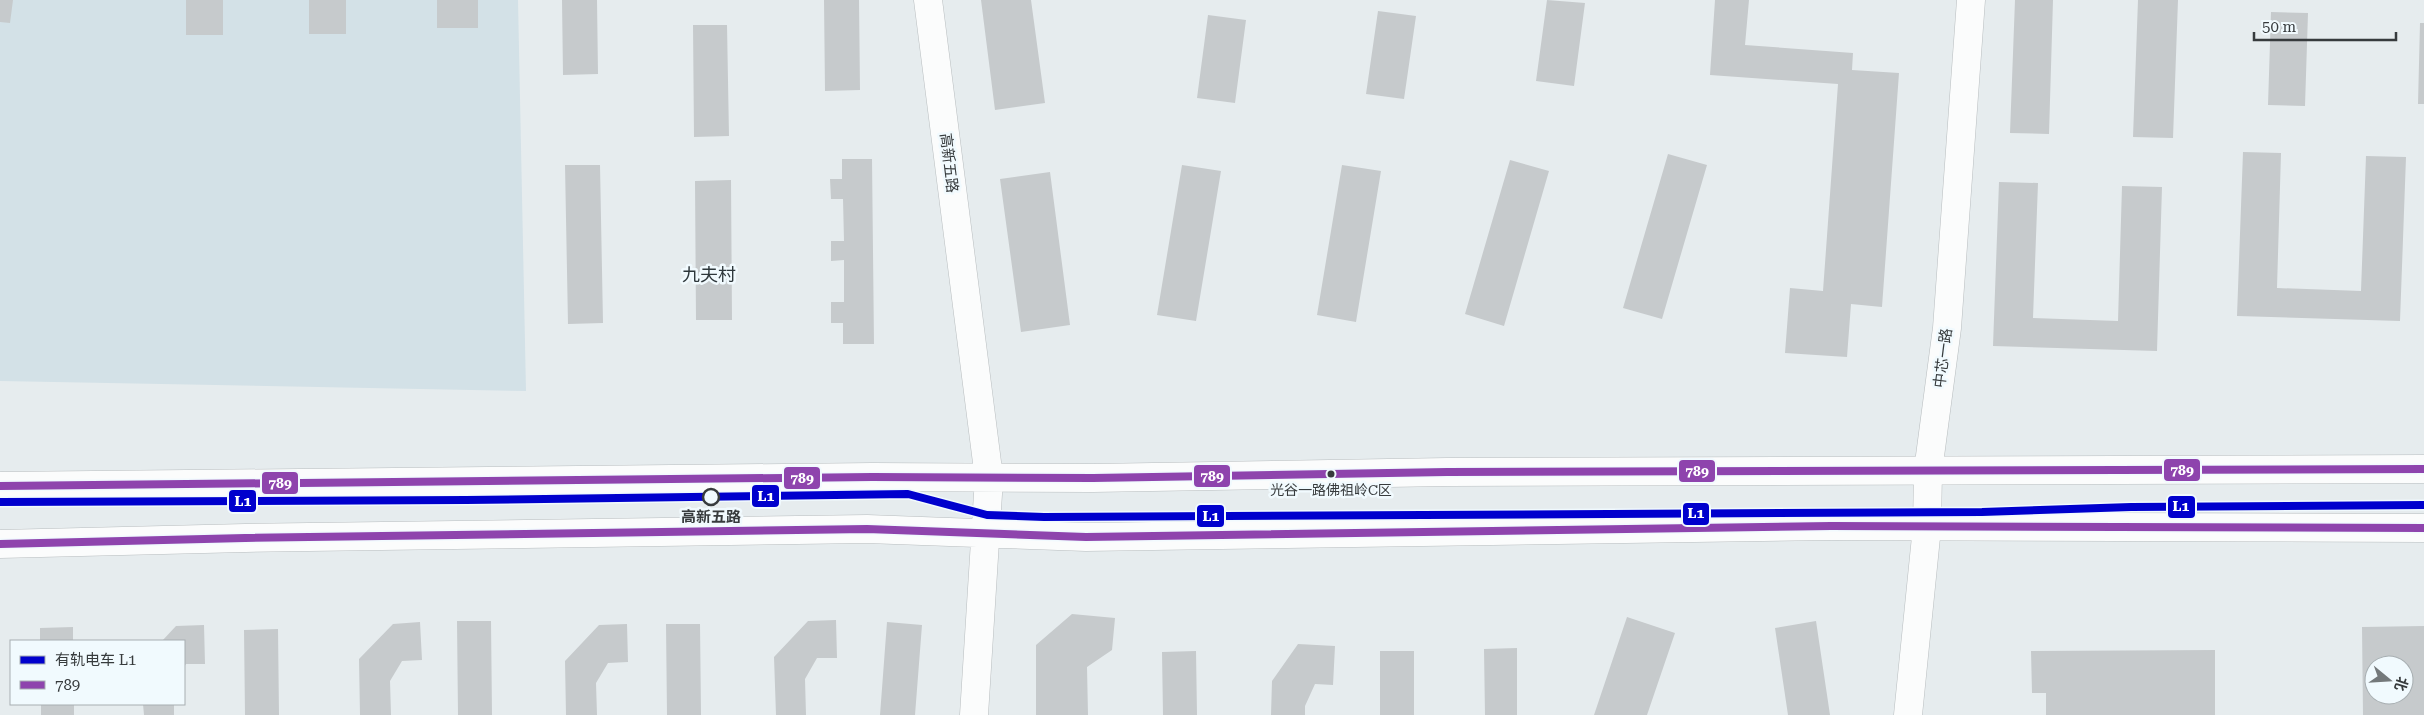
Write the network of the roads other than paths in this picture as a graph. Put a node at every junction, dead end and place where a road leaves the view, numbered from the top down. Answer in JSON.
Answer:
{"nodes":[{"id":1,"x":928,"y":0,"type":"edge"},
{"id":2,"x":1970,"y":0,"type":"edge"},
{"id":3,"x":2424,"y":469,"type":"edge"},
{"id":4,"x":1928,"y":472,"type":"junction"},
{"id":5,"x":989,"y":478,"type":"junction"},
{"id":6,"x":0,"y":486,"type":"edge"},
{"id":7,"x":1927,"y":527,"type":"junction"},
{"id":8,"x":2424,"y":528,"type":"edge"},
{"id":9,"x":986,"y":534,"type":"junction"},
{"id":10,"x":0,"y":544,"type":"edge"},
{"id":11,"x":974,"y":715,"type":"edge"},
{"id":12,"x":1908,"y":715,"type":"edge"}],
"edges":[{"from":1,"to":5,"type":"main road","name":"高新五路"},
{"from":2,"to":4,"type":"main road","name":"中芯一路"},
{"from":3,"to":4,"type":"main road"},
{"from":4,"to":5,"type":"main road"},
{"from":4,"to":7,"type":"main road","name":"中芯一路"},
{"from":5,"to":6,"type":"main road"},
{"from":5,"to":9,"type":"main road","name":"高新五路"},
{"from":7,"to":8,"type":"main road"},
{"from":7,"to":9,"type":"main road"},
{"from":7,"to":12,"type":"main road","name":"中芯一路"},
{"from":9,"to":10,"type":"main road"},
{"from":9,"to":11,"type":"main road","name":"高新五路"}]}
